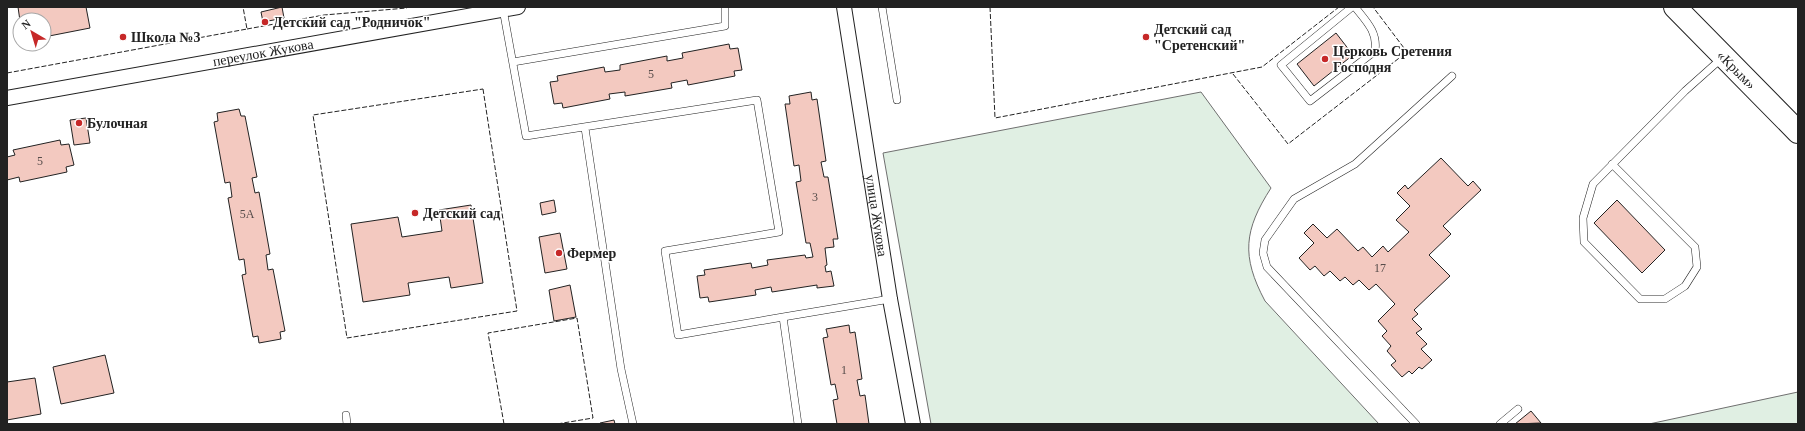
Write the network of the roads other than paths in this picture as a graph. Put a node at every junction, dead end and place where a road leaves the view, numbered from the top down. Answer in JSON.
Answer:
{"nodes":[{"id":1,"x":518,"y":7,"type":"edge"},
{"id":2,"x":726,"y":7,"type":"edge"},
{"id":3,"x":844,"y":7,"type":"edge"},
{"id":4,"x":882,"y":7,"type":"edge"},
{"id":5,"x":1352,"y":7,"type":"edge"},
{"id":6,"x":1356,"y":7,"type":"edge"},
{"id":7,"x":1675,"y":7,"type":"edge"},
{"id":8,"x":1687,"y":7,"type":"edge"},
{"id":9,"x":503,"y":8,"type":"edge"},
{"id":10,"x":1724,"y":56,"type":"junction"},
{"id":11,"x":513,"y":62,"type":"junction"},
{"id":12,"x":1452,"y":76,"type":"dead end"},
{"id":13,"x":7,"y":98,"type":"edge"},
{"id":14,"x":897,"y":100,"type":"dead end"},
{"id":15,"x":1798,"y":120,"type":"edge"},
{"id":16,"x":585,"y":128,"type":"junction"},
{"id":17,"x":1798,"y":132,"type":"edge"},
{"id":18,"x":1612,"y":164,"type":"junction"},
{"id":19,"x":890,"y":299,"type":"junction"},
{"id":20,"x":783,"y":317,"type":"junction"},
{"id":21,"x":1518,"y":409,"type":"dead end"},
{"id":22,"x":346,"y":415,"type":"dead end"},
{"id":23,"x":347,"y":424,"type":"edge"},
{"id":24,"x":633,"y":424,"type":"edge"},
{"id":25,"x":798,"y":424,"type":"edge"},
{"id":26,"x":913,"y":424,"type":"edge"},
{"id":27,"x":1416,"y":424,"type":"edge"},
{"id":28,"x":1500,"y":424,"type":"edge"}],
"edges":[{"from":1,"to":9,"type":"street","name":"переулок Жукова"},
{"from":2,"to":11,"type":"lane"},
{"from":3,"to":19,"type":"street","name":"улица Жукова"},
{"from":4,"to":14,"type":"lane"},
{"from":5,"to":6,"type":"lane"},
{"from":7,"to":10,"type":"highway","name":"«Крым»"},
{"from":8,"to":15,"type":"highway","name":"«Крым»"},
{"from":9,"to":11,"type":"lane"},
{"from":9,"to":13,"type":"street","name":"переулок Жукова"},
{"from":10,"to":17,"type":"highway","name":"«Крым»"},
{"from":10,"to":18,"type":"lane"},
{"from":11,"to":16,"type":"lane"},
{"from":12,"to":27,"type":"lane"},
{"from":16,"to":20,"type":"lane"},
{"from":16,"to":24,"type":"lane"},
{"from":18,"to":18,"type":"lane"},
{"from":19,"to":20,"type":"lane"},
{"from":19,"to":26,"type":"street","name":"улица Жукова"},
{"from":20,"to":25,"type":"lane"},
{"from":21,"to":28,"type":"lane"},
{"from":22,"to":23,"type":"lane"}]}
